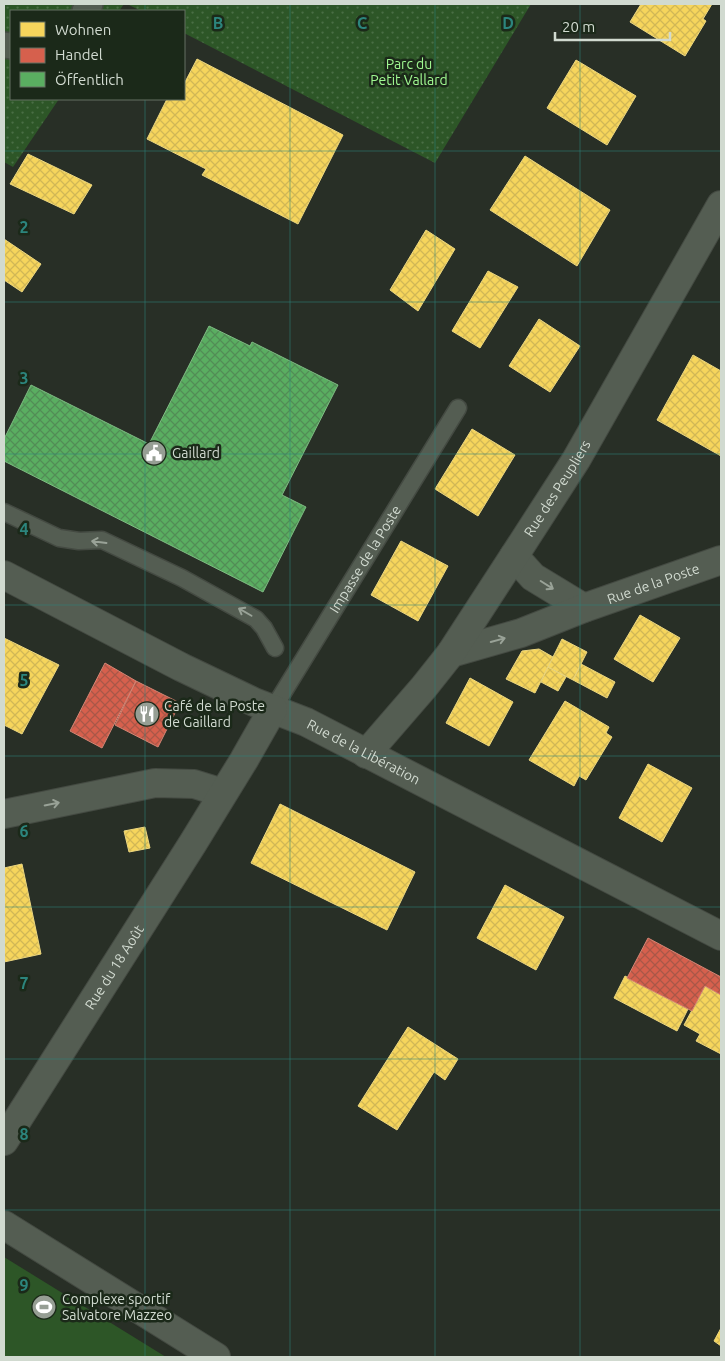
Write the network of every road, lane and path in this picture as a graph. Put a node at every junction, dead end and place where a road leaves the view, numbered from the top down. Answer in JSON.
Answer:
{"nodes":[{"id":1,"x":721,"y":205,"type":"edge"},
{"id":2,"x":458,"y":408,"type":"dead end"},
{"id":3,"x":4,"y":512,"type":"edge"},
{"id":4,"x":514,"y":556,"type":"junction"},
{"id":5,"x":721,"y":560,"type":"edge"},
{"id":6,"x":4,"y":575,"type":"edge"},
{"id":7,"x":584,"y":608,"type":"junction"},
{"id":8,"x":275,"y":648,"type":"dead end"},
{"id":9,"x":450,"y":653,"type":"junction"},
{"id":10,"x":273,"y":709,"type":"junction"},
{"id":11,"x":366,"y":754,"type":"junction"},
{"id":12,"x":223,"y":793,"type":"junction"},
{"id":13,"x":4,"y":814,"type":"edge"},
{"id":14,"x":721,"y":936,"type":"edge"},
{"id":15,"x":4,"y":1141,"type":"edge"},
{"id":16,"x":4,"y":1225,"type":"edge"},
{"id":17,"x":216,"y":1357,"type":"edge"}],
"edges":[{"from":1,"to":4,"type":"street","name":"Rue des Peupliers"},
{"from":2,"to":10,"type":"lane","name":"Impasse de la Poste"},
{"from":8,"to":3,"type":"lane","one_way":true},
{"from":4,"to":7,"type":"street","one_way":true},
{"from":4,"to":9,"type":"street","name":"Rue des Peupliers"},
{"from":5,"to":7,"type":"street","name":"Rue de la Poste"},
{"from":6,"to":10,"type":"street","name":"Rue de la Libération"},
{"from":9,"to":7,"type":"street","name":"Rue de la Poste","one_way":true},
{"from":9,"to":11,"type":"street","name":"Rue des Peupliers"},
{"from":10,"to":11,"type":"street","name":"Rue de la Libération"},
{"from":10,"to":12,"type":"street","name":"Rue du 18 Août"},
{"from":11,"to":14,"type":"street","name":"Rue de la Libération"},
{"from":13,"to":12,"type":"street","one_way":true},
{"from":12,"to":15,"type":"street","name":"Rue du 18 Août"},
{"from":16,"to":17,"type":"street"}]}
